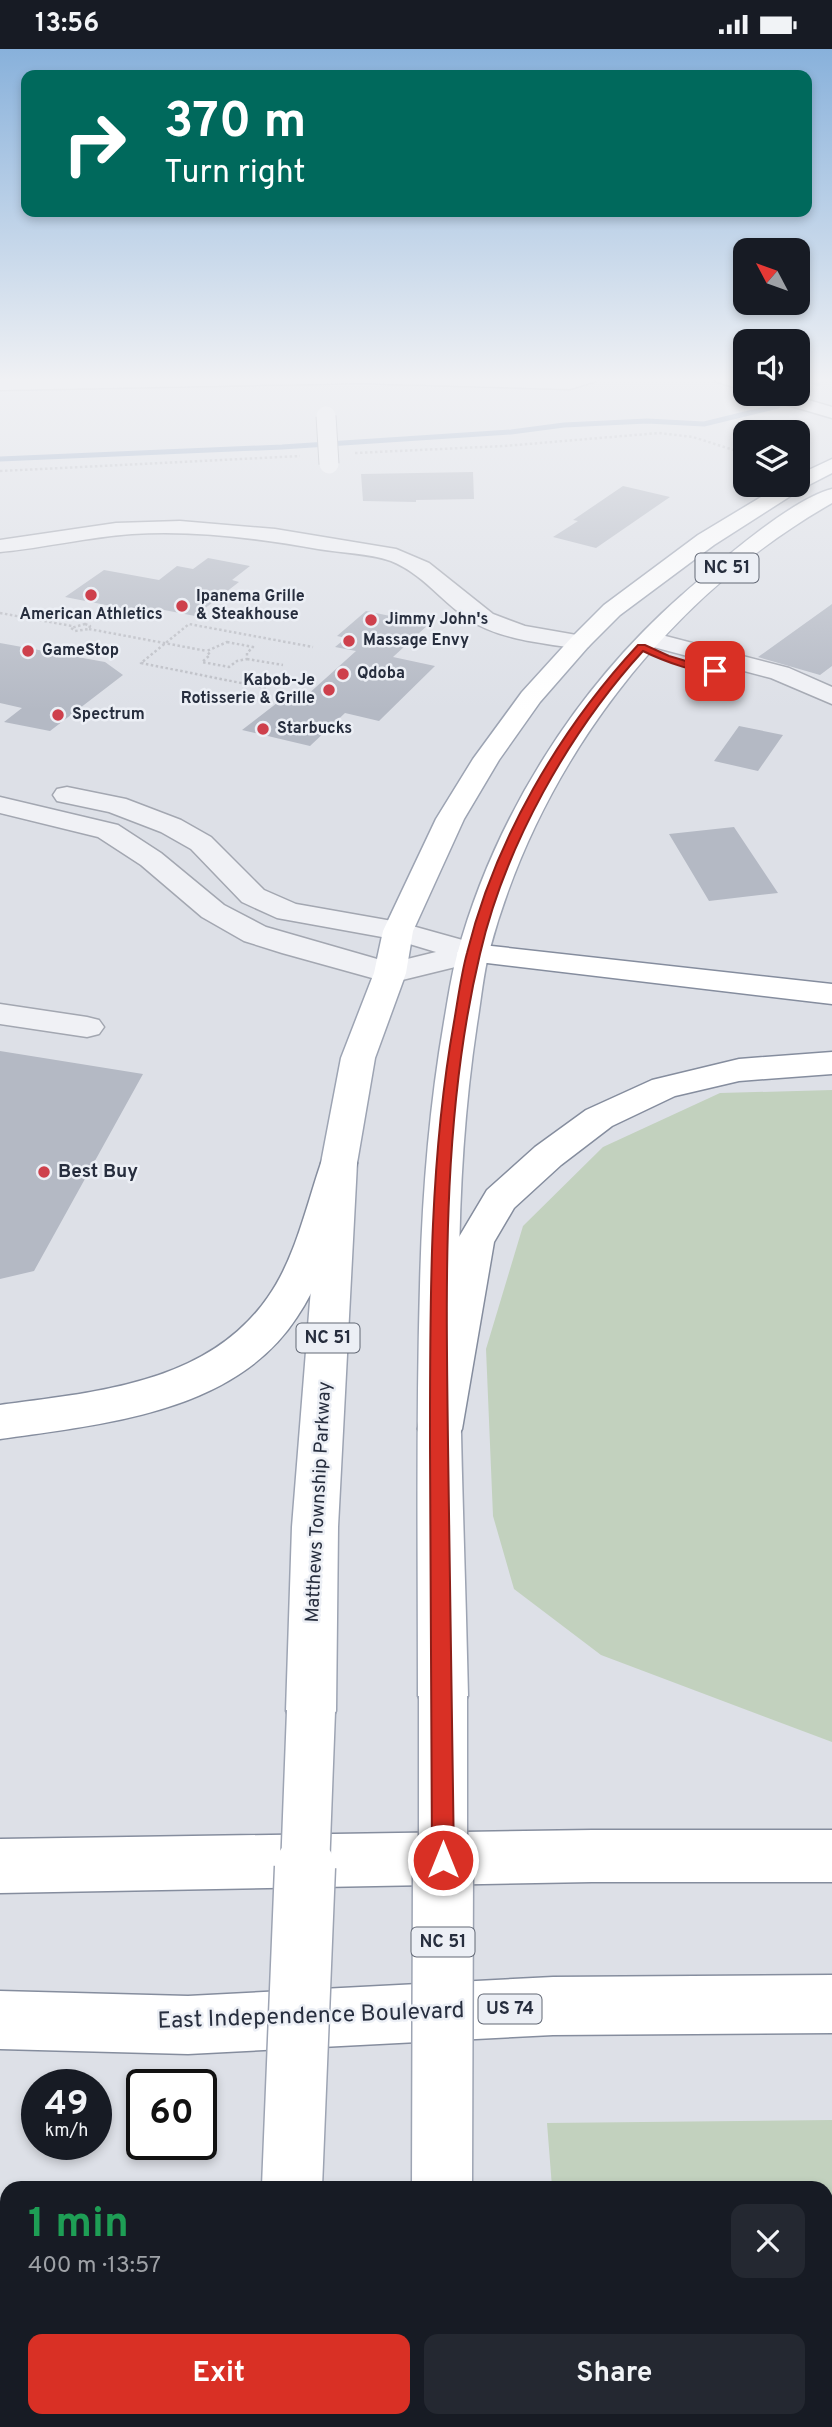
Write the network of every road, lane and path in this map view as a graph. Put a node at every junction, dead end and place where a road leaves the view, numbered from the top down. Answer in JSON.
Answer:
{"nodes":[{"id":1,"x":832,"y":495,"type":"edge"},
{"id":2,"x":775,"y":497,"type":"edge"},
{"id":3,"x":740,"y":519,"type":"junction"},
{"id":4,"x":0,"y":546,"type":"edge"},
{"id":5,"x":0,"y":613,"type":"edge"},
{"id":6,"x":72,"y":626,"type":"junction"},
{"id":7,"x":89,"y":629,"type":"junction"},
{"id":8,"x":580,"y":642,"type":"junction"},
{"id":9,"x":166,"y":643,"type":"junction"},
{"id":10,"x":646,"y":643,"type":"junction"},
{"id":11,"x":313,"y":647,"type":"dead end"},
{"id":12,"x":207,"y":650,"type":"junction"},
{"id":13,"x":247,"y":659,"type":"junction"},
{"id":14,"x":283,"y":665,"type":"dead end"},
{"id":15,"x":267,"y":688,"type":"dead end"},
{"id":16,"x":828,"y":695,"type":"edge"},
{"id":17,"x":559,"y":712,"type":"dead end"},
{"id":18,"x":532,"y":755,"type":"dead end"},
{"id":19,"x":0,"y":781,"type":"edge"},
{"id":20,"x":0,"y":805,"type":"edge"},
{"id":21,"x":519,"y":829,"type":"junction"},
{"id":22,"x":398,"y":931,"type":"junction"},
{"id":23,"x":473,"y":954,"type":"junction"},
{"id":24,"x":390,"y":973,"type":"junction"},
{"id":25,"x":832,"y":994,"type":"edge"},
{"id":26,"x":0,"y":1014,"type":"edge"},
{"id":27,"x":87,"y":1027,"type":"dead end"},
{"id":28,"x":832,"y":1063,"type":"edge"},
{"id":29,"x":339,"y":1163,"type":"junction"},
{"id":30,"x":0,"y":1422,"type":"edge"},
{"id":31,"x":440,"y":1429,"type":"junction"},
{"id":32,"x":832,"y":1839,"type":"edge"},
{"id":33,"x":592,"y":1856,"type":"junction"},
{"id":34,"x":832,"y":1856,"type":"edge"},
{"id":35,"x":0,"y":1866,"type":"edge"},
{"id":36,"x":832,"y":2004,"type":"edge"},
{"id":37,"x":0,"y":2020,"type":"edge"},
{"id":38,"x":292,"y":2181,"type":"edge"},
{"id":39,"x":442,"y":2181,"type":"edge"}],
"edges":[{"from":1,"to":10,"type":"main road","number":"NC 51"},
{"from":2,"to":3,"type":"main road","name":"Matthews Township Parkway","number":"NC 51"},
{"from":3,"to":8,"type":"main road","name":"Matthews Township Parkway","number":"NC 51"},
{"from":3,"to":10,"type":"main road"},
{"from":4,"to":8,"type":"street"},
{"from":5,"to":6,"type":"path"},
{"from":6,"to":7,"type":"path"},
{"from":6,"to":7,"type":"path"},
{"from":7,"to":9,"type":"path"},
{"from":8,"to":17,"type":"main road"},
{"from":8,"to":22,"type":"main road","name":"Matthews Township Parkway","number":"NC 51"},
{"from":9,"to":11,"type":"path"},
{"from":9,"to":12,"type":"path"},
{"from":9,"to":15,"type":"path"},
{"from":10,"to":16,"type":"street"},
{"from":10,"to":21,"type":"main road","number":"NC 51"},
{"from":12,"to":13,"type":"path"},
{"from":12,"to":13,"type":"path"},
{"from":13,"to":14,"type":"path"},
{"from":18,"to":21,"type":"main road"},
{"from":19,"to":22,"type":"street"},
{"from":20,"to":24,"type":"street"},
{"from":21,"to":23,"type":"main road","number":"NC 51"},
{"from":22,"to":23,"type":"street"},
{"from":22,"to":24,"type":"main road","name":"Matthews Township Parkway","number":"NC 51"},
{"from":23,"to":24,"type":"street"},
{"from":23,"to":25,"type":"main road"},
{"from":23,"to":31,"type":"main road","number":"NC 51"},
{"from":24,"to":29,"type":"main road","name":"Matthews Township Parkway","number":"NC 51"},
{"from":26,"to":27,"type":"street"},
{"from":28,"to":31,"type":"main road"},
{"from":29,"to":30,"type":"main road"},
{"from":29,"to":38,"type":"main road","name":"Matthews Township Parkway","number":"NC 51","bridge":true},
{"from":31,"to":39,"type":"main road","number":"NC 51","bridge":true},
{"from":32,"to":33,"type":"main road"},
{"from":33,"to":34,"type":"main road"},
{"from":33,"to":35,"type":"main road"},
{"from":36,"to":37,"type":"main road","name":"East Independence Boulevard","number":"US 74"}]}
